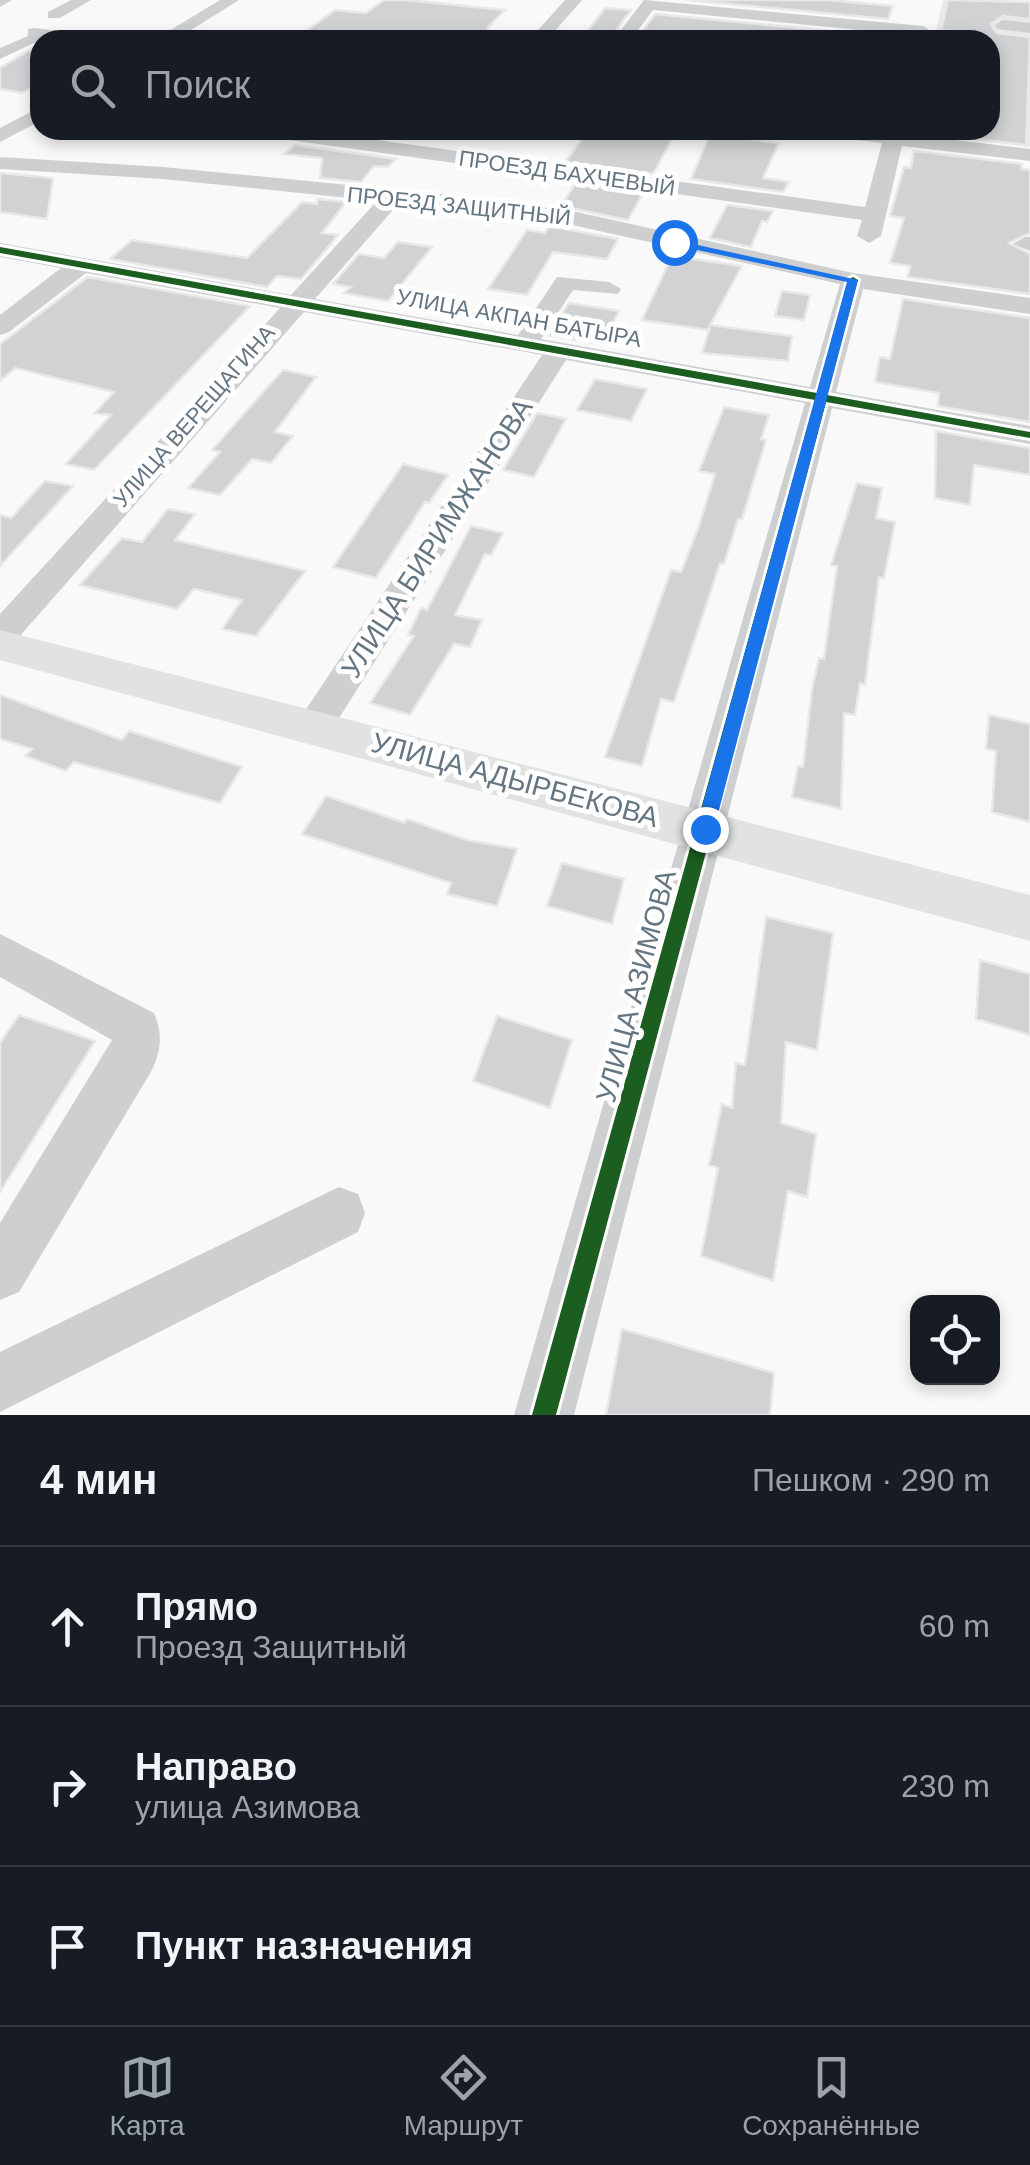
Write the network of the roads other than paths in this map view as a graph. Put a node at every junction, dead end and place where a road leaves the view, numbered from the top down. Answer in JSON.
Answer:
{"nodes":[{"id":1,"x":83,"y":0,"type":"edge"},
{"id":2,"x":231,"y":0,"type":"edge"},
{"id":3,"x":574,"y":0,"type":"edge"},
{"id":4,"x":741,"y":0,"type":"edge"},
{"id":5,"x":650,"y":2,"type":"edge"},
{"id":6,"x":54,"y":15,"type":"dead end"},
{"id":7,"x":636,"y":22,"type":"junction"},
{"id":8,"x":1003,"y":25,"type":"dead end"},
{"id":9,"x":1030,"y":28,"type":"edge"},
{"id":10,"x":180,"y":30,"type":"edge"},
{"id":11,"x":547,"y":30,"type":"edge"},
{"id":12,"x":630,"y":30,"type":"edge"},
{"id":13,"x":716,"y":30,"type":"edge"},
{"id":14,"x":923,"y":30,"type":"edge"},
{"id":15,"x":30,"y":38,"type":"edge"},
{"id":16,"x":0,"y":54,"type":"edge"},
{"id":17,"x":30,"y":119,"type":"edge"},
{"id":18,"x":0,"y":136,"type":"edge"},
{"id":19,"x":332,"y":140,"type":"edge"},
{"id":20,"x":445,"y":140,"type":"edge"},
{"id":21,"x":893,"y":140,"type":"edge"},
{"id":22,"x":934,"y":140,"type":"edge"},
{"id":23,"x":432,"y":154,"type":"junction"},
{"id":24,"x":1030,"y":155,"type":"edge"},
{"id":25,"x":0,"y":163,"type":"edge"},
{"id":26,"x":400,"y":188,"type":"junction"},
{"id":27,"x":0,"y":250,"type":"edge"},
{"id":28,"x":82,"y":264,"type":"junction"},
{"id":29,"x":853,"y":280,"type":"junction"},
{"id":30,"x":609,"y":289,"type":"dead end"},
{"id":31,"x":296,"y":300,"type":"junction"},
{"id":32,"x":1030,"y":306,"type":"edge"},
{"id":33,"x":0,"y":327,"type":"edge"},
{"id":34,"x":526,"y":342,"type":"junction"},
{"id":35,"x":560,"y":348,"type":"junction"},
{"id":36,"x":819,"y":396,"type":"junction"},
{"id":37,"x":1030,"y":435,"type":"edge"},
{"id":38,"x":0,"y":636,"type":"edge"},
{"id":39,"x":0,"y":645,"type":"edge"},
{"id":40,"x":314,"y":727,"type":"junction"},
{"id":41,"x":705,"y":829,"type":"junction"},
{"id":42,"x":1030,"y":918,"type":"edge"},
{"id":43,"x":0,"y":954,"type":"edge"},
{"id":44,"x":340,"y":1214,"type":"dead end"},
{"id":45,"x":0,"y":1273,"type":"edge"},
{"id":46,"x":0,"y":1383,"type":"edge"},
{"id":47,"x":544,"y":1415,"type":"edge"}],
"edges":[{"from":1,"to":6,"type":"street"},
{"from":2,"to":10,"type":"street"},
{"from":3,"to":11,"type":"street"},
{"from":4,"to":14,"type":"street"},
{"from":5,"to":7,"type":"street"},
{"from":5,"to":14,"type":"street"},
{"from":7,"to":12,"type":"street"},
{"from":7,"to":13,"type":"street"},
{"from":8,"to":9,"type":"street"},
{"from":15,"to":16,"type":"street"},
{"from":17,"to":18,"type":"street"},
{"from":19,"to":23,"type":"street","name":"ПРОЕЗД БАХЧЕВЫЙ"},
{"from":20,"to":23,"type":"street","name":"УЛИЦА ВЕРЕЩАГИНА"},
{"from":21,"to":23,"type":"street","name":"ПРОЕЗД БАХЧЕВЫЙ"},
{"from":22,"to":24,"type":"street"},
{"from":23,"to":26,"type":"street","name":"УЛИЦА ВЕРЕЩАГИНА"},
{"from":25,"to":26,"type":"street","name":"ПРОЕЗД ЗАЩИТНЫЙ"},
{"from":26,"to":29,"type":"street","name":"ПРОЕЗД ЗАЩИТНЫЙ"},
{"from":26,"to":31,"type":"street","name":"УЛИЦА ВЕРЕЩАГИНА"},
{"from":27,"to":28,"type":"street","name":"УЛИЦА АКПАН БАТЫРА"},
{"from":28,"to":31,"type":"street","name":"УЛИЦА АКПАН БАТЫРА"},
{"from":28,"to":33,"type":"street"},
{"from":29,"to":32,"type":"street","name":"ПРОЕЗД ЗАЩИТНЫЙ"},
{"from":29,"to":36,"type":"street","name":"УЛИЦА АЗИМОВА"},
{"from":30,"to":34,"type":"street"},
{"from":31,"to":34,"type":"street","name":"УЛИЦА АКПАН БАТЫРА"},
{"from":31,"to":38,"type":"street","name":"УЛИЦА ВЕРЕЩАГИНА"},
{"from":34,"to":35,"type":"street","name":"УЛИЦА АКПАН БАТЫРА"},
{"from":35,"to":36,"type":"street","name":"УЛИЦА АКПАН БАТЫРА"},
{"from":35,"to":40,"type":"street","name":"УЛИЦА БИРИМЖАНОВА"},
{"from":36,"to":37,"type":"street","name":"УЛИЦА АКПАН БАТЫРА"},
{"from":36,"to":41,"type":"street","name":"УЛИЦА АЗИМОВА"},
{"from":39,"to":40,"type":"main road","name":"УЛИЦА АДЫРБЕКОВА"},
{"from":40,"to":41,"type":"main road","name":"УЛИЦА АДЫРБЕКОВА"},
{"from":41,"to":42,"type":"main road","name":"УЛИЦА АДЫРБЕКОВА"},
{"from":41,"to":47,"type":"street","name":"УЛИЦА АЗИМОВА"},
{"from":43,"to":45,"type":"street"},
{"from":44,"to":46,"type":"street"}]}
